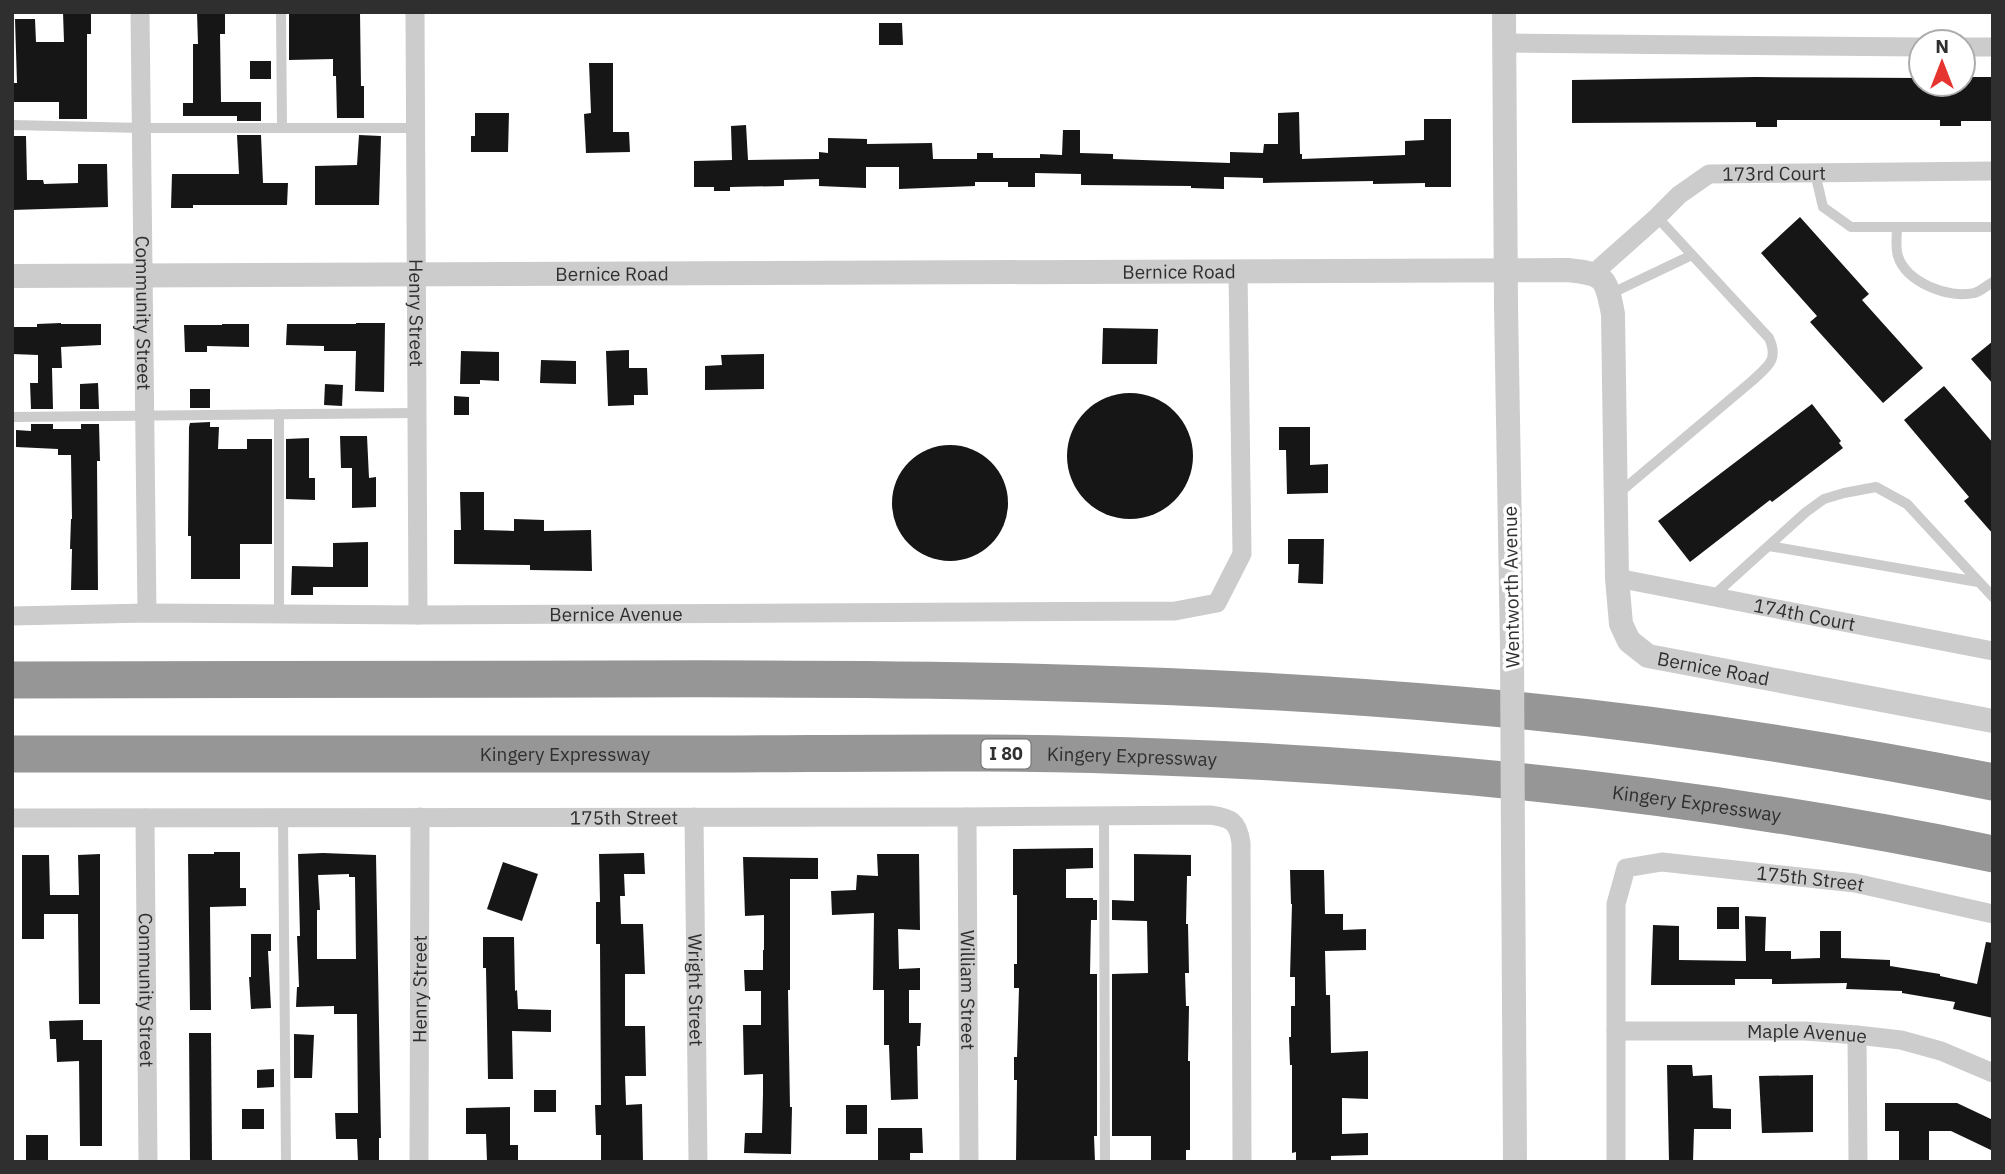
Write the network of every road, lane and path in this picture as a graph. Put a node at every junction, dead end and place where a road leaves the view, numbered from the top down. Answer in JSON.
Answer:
{"nodes":[{"id":1,"x":140,"y":12,"type":"edge"},
{"id":2,"x":281,"y":12,"type":"edge"},
{"id":3,"x":415,"y":12,"type":"edge"},
{"id":4,"x":1504,"y":12,"type":"edge"},
{"id":5,"x":1504,"y":43,"type":"junction"},
{"id":6,"x":1907,"y":47,"type":"edge"},
{"id":7,"x":12,"y":125,"type":"edge"},
{"id":8,"x":142,"y":128,"type":"junction"},
{"id":9,"x":282,"y":128,"type":"junction"},
{"id":10,"x":415,"y":128,"type":"junction"},
{"id":11,"x":1993,"y":171,"type":"edge"},
{"id":12,"x":1815,"y":173,"type":"junction"},
{"id":13,"x":1657,"y":217,"type":"junction"},
{"id":14,"x":1993,"y":227,"type":"edge"},
{"id":15,"x":1897,"y":228,"type":"junction"},
{"id":16,"x":1692,"y":255,"type":"junction"},
{"id":17,"x":1506,"y":271,"type":"junction"},
{"id":18,"x":1238,"y":272,"type":"junction"},
{"id":19,"x":1594,"y":273,"type":"junction"},
{"id":20,"x":416,"y":274,"type":"junction"},
{"id":21,"x":143,"y":275,"type":"junction"},
{"id":22,"x":12,"y":276,"type":"edge"},
{"id":23,"x":1993,"y":282,"type":"edge"},
{"id":24,"x":1609,"y":295,"type":"junction"},
{"id":25,"x":417,"y":413,"type":"junction"},
{"id":26,"x":279,"y":415,"type":"junction"},
{"id":27,"x":145,"y":416,"type":"junction"},
{"id":28,"x":12,"y":417,"type":"edge"},
{"id":29,"x":1615,"y":496,"type":"junction"},
{"id":30,"x":1769,"y":546,"type":"junction"},
{"id":31,"x":1617,"y":578,"type":"junction"},
{"id":32,"x":1979,"y":583,"type":"junction"},
{"id":33,"x":1713,"y":597,"type":"junction"},
{"id":34,"x":1993,"y":597,"type":"edge"},
{"id":35,"x":147,"y":613,"type":"junction"},
{"id":36,"x":279,"y":614,"type":"junction"},
{"id":37,"x":418,"y":615,"type":"junction"},
{"id":38,"x":12,"y":616,"type":"edge"},
{"id":39,"x":1993,"y":651,"type":"edge"},
{"id":40,"x":12,"y":680,"type":"edge"},
{"id":41,"x":1993,"y":721,"type":"edge"},
{"id":42,"x":12,"y":754,"type":"edge"},
{"id":43,"x":1993,"y":782,"type":"edge"},
{"id":44,"x":1104,"y":816,"type":"junction"},
{"id":45,"x":283,"y":817,"type":"junction"},
{"id":46,"x":420,"y":817,"type":"junction"},
{"id":47,"x":694,"y":817,"type":"junction"},
{"id":48,"x":967,"y":817,"type":"junction"},
{"id":49,"x":12,"y":818,"type":"edge"},
{"id":50,"x":145,"y":818,"type":"junction"},
{"id":51,"x":1993,"y":854,"type":"edge"},
{"id":52,"x":1993,"y":914,"type":"edge"},
{"id":53,"x":1616,"y":1031,"type":"junction"},
{"id":54,"x":1857,"y":1035,"type":"junction"},
{"id":55,"x":1993,"y":1073,"type":"edge"},
{"id":56,"x":148,"y":1162,"type":"edge"},
{"id":57,"x":286,"y":1162,"type":"edge"},
{"id":58,"x":419,"y":1162,"type":"edge"},
{"id":59,"x":698,"y":1162,"type":"edge"},
{"id":60,"x":969,"y":1162,"type":"edge"},
{"id":61,"x":1105,"y":1162,"type":"edge"},
{"id":62,"x":1242,"y":1162,"type":"edge"},
{"id":63,"x":1515,"y":1162,"type":"edge"},
{"id":64,"x":1616,"y":1162,"type":"edge"},
{"id":65,"x":1858,"y":1162,"type":"edge"}],
"edges":[{"from":1,"to":8,"type":"street","name":"Community Street"},
{"from":2,"to":9,"type":"lane"},
{"from":3,"to":10,"type":"street","name":"Henry Street"},
{"from":4,"to":5,"type":"street","name":"Wentworth Avenue"},
{"from":5,"to":6,"type":"street"},
{"from":5,"to":17,"type":"street","name":"Wentworth Avenue"},
{"from":7,"to":8,"type":"lane"},
{"from":8,"to":9,"type":"lane"},
{"from":8,"to":21,"type":"street","name":"Community Street"},
{"from":9,"to":10,"type":"lane"},
{"from":10,"to":20,"type":"street","name":"Henry Street"},
{"from":11,"to":12,"type":"street","name":"173rd Court"},
{"from":12,"to":13,"type":"street","name":"173rd Court"},
{"from":12,"to":15,"type":"lane"},
{"from":13,"to":16,"type":"lane"},
{"from":13,"to":19,"type":"street","name":"173rd Court"},
{"from":14,"to":15,"type":"lane"},
{"from":15,"to":23,"type":"lane"},
{"from":16,"to":24,"type":"lane"},
{"from":16,"to":29,"type":"lane"},
{"from":17,"to":18,"type":"street","name":"Bernice Road"},
{"from":17,"to":19,"type":"street","name":"Bernice Road"},
{"from":17,"to":63,"type":"street","name":"Wentworth Avenue","bridge":true},
{"from":18,"to":20,"type":"street","name":"Bernice Road"},
{"from":18,"to":37,"type":"street","name":"Bernice Avenue"},
{"from":19,"to":24,"type":"street","name":"Bernice Road"},
{"from":20,"to":21,"type":"street","name":"Bernice Road"},
{"from":20,"to":25,"type":"street","name":"Henry Street"},
{"from":21,"to":22,"type":"street","name":"Bernice Road"},
{"from":21,"to":27,"type":"street","name":"Community Street"},
{"from":24,"to":29,"type":"street","name":"Bernice Road"},
{"from":25,"to":26,"type":"lane"},
{"from":25,"to":37,"type":"street","name":"Henry Street"},
{"from":26,"to":27,"type":"lane"},
{"from":26,"to":36,"type":"lane"},
{"from":27,"to":28,"type":"lane"},
{"from":27,"to":35,"type":"street","name":"Community Street"},
{"from":29,"to":31,"type":"street","name":"Bernice Road"},
{"from":30,"to":32,"type":"lane"},
{"from":30,"to":32,"type":"lane"},
{"from":30,"to":33,"type":"lane"},
{"from":31,"to":33,"type":"street","name":"174th Court"},
{"from":31,"to":41,"type":"street","name":"Bernice Road"},
{"from":32,"to":34,"type":"lane"},
{"from":33,"to":39,"type":"street","name":"174th Court"},
{"from":35,"to":36,"type":"street","name":"Bernice Avenue"},
{"from":35,"to":38,"type":"street","name":"Bernice Avenue"},
{"from":36,"to":37,"type":"street","name":"Bernice Avenue"},
{"from":40,"to":43,"type":"highway"},
{"from":42,"to":51,"type":"highway","name":"Kingery Expressway","number":"I 80"},
{"from":44,"to":48,"type":"street","name":"175th Street"},
{"from":44,"to":61,"type":"lane"},
{"from":44,"to":62,"type":"street","name":"175th Street"},
{"from":45,"to":46,"type":"street","name":"175th Street"},
{"from":45,"to":50,"type":"street","name":"175th Street"},
{"from":45,"to":57,"type":"lane"},
{"from":46,"to":47,"type":"street","name":"175th Street"},
{"from":46,"to":58,"type":"street","name":"Henry Street"},
{"from":47,"to":48,"type":"street","name":"175th Street"},
{"from":47,"to":59,"type":"street","name":"Wright Street"},
{"from":48,"to":60,"type":"street","name":"William Street"},
{"from":49,"to":50,"type":"street","name":"175th Street"},
{"from":50,"to":56,"type":"street","name":"Community Street"},
{"from":52,"to":53,"type":"street","name":"175th Street"},
{"from":53,"to":54,"type":"street","name":"Maple Avenue"},
{"from":53,"to":64,"type":"street"},
{"from":54,"to":55,"type":"street","name":"Maple Avenue"},
{"from":54,"to":65,"type":"street"}]}
